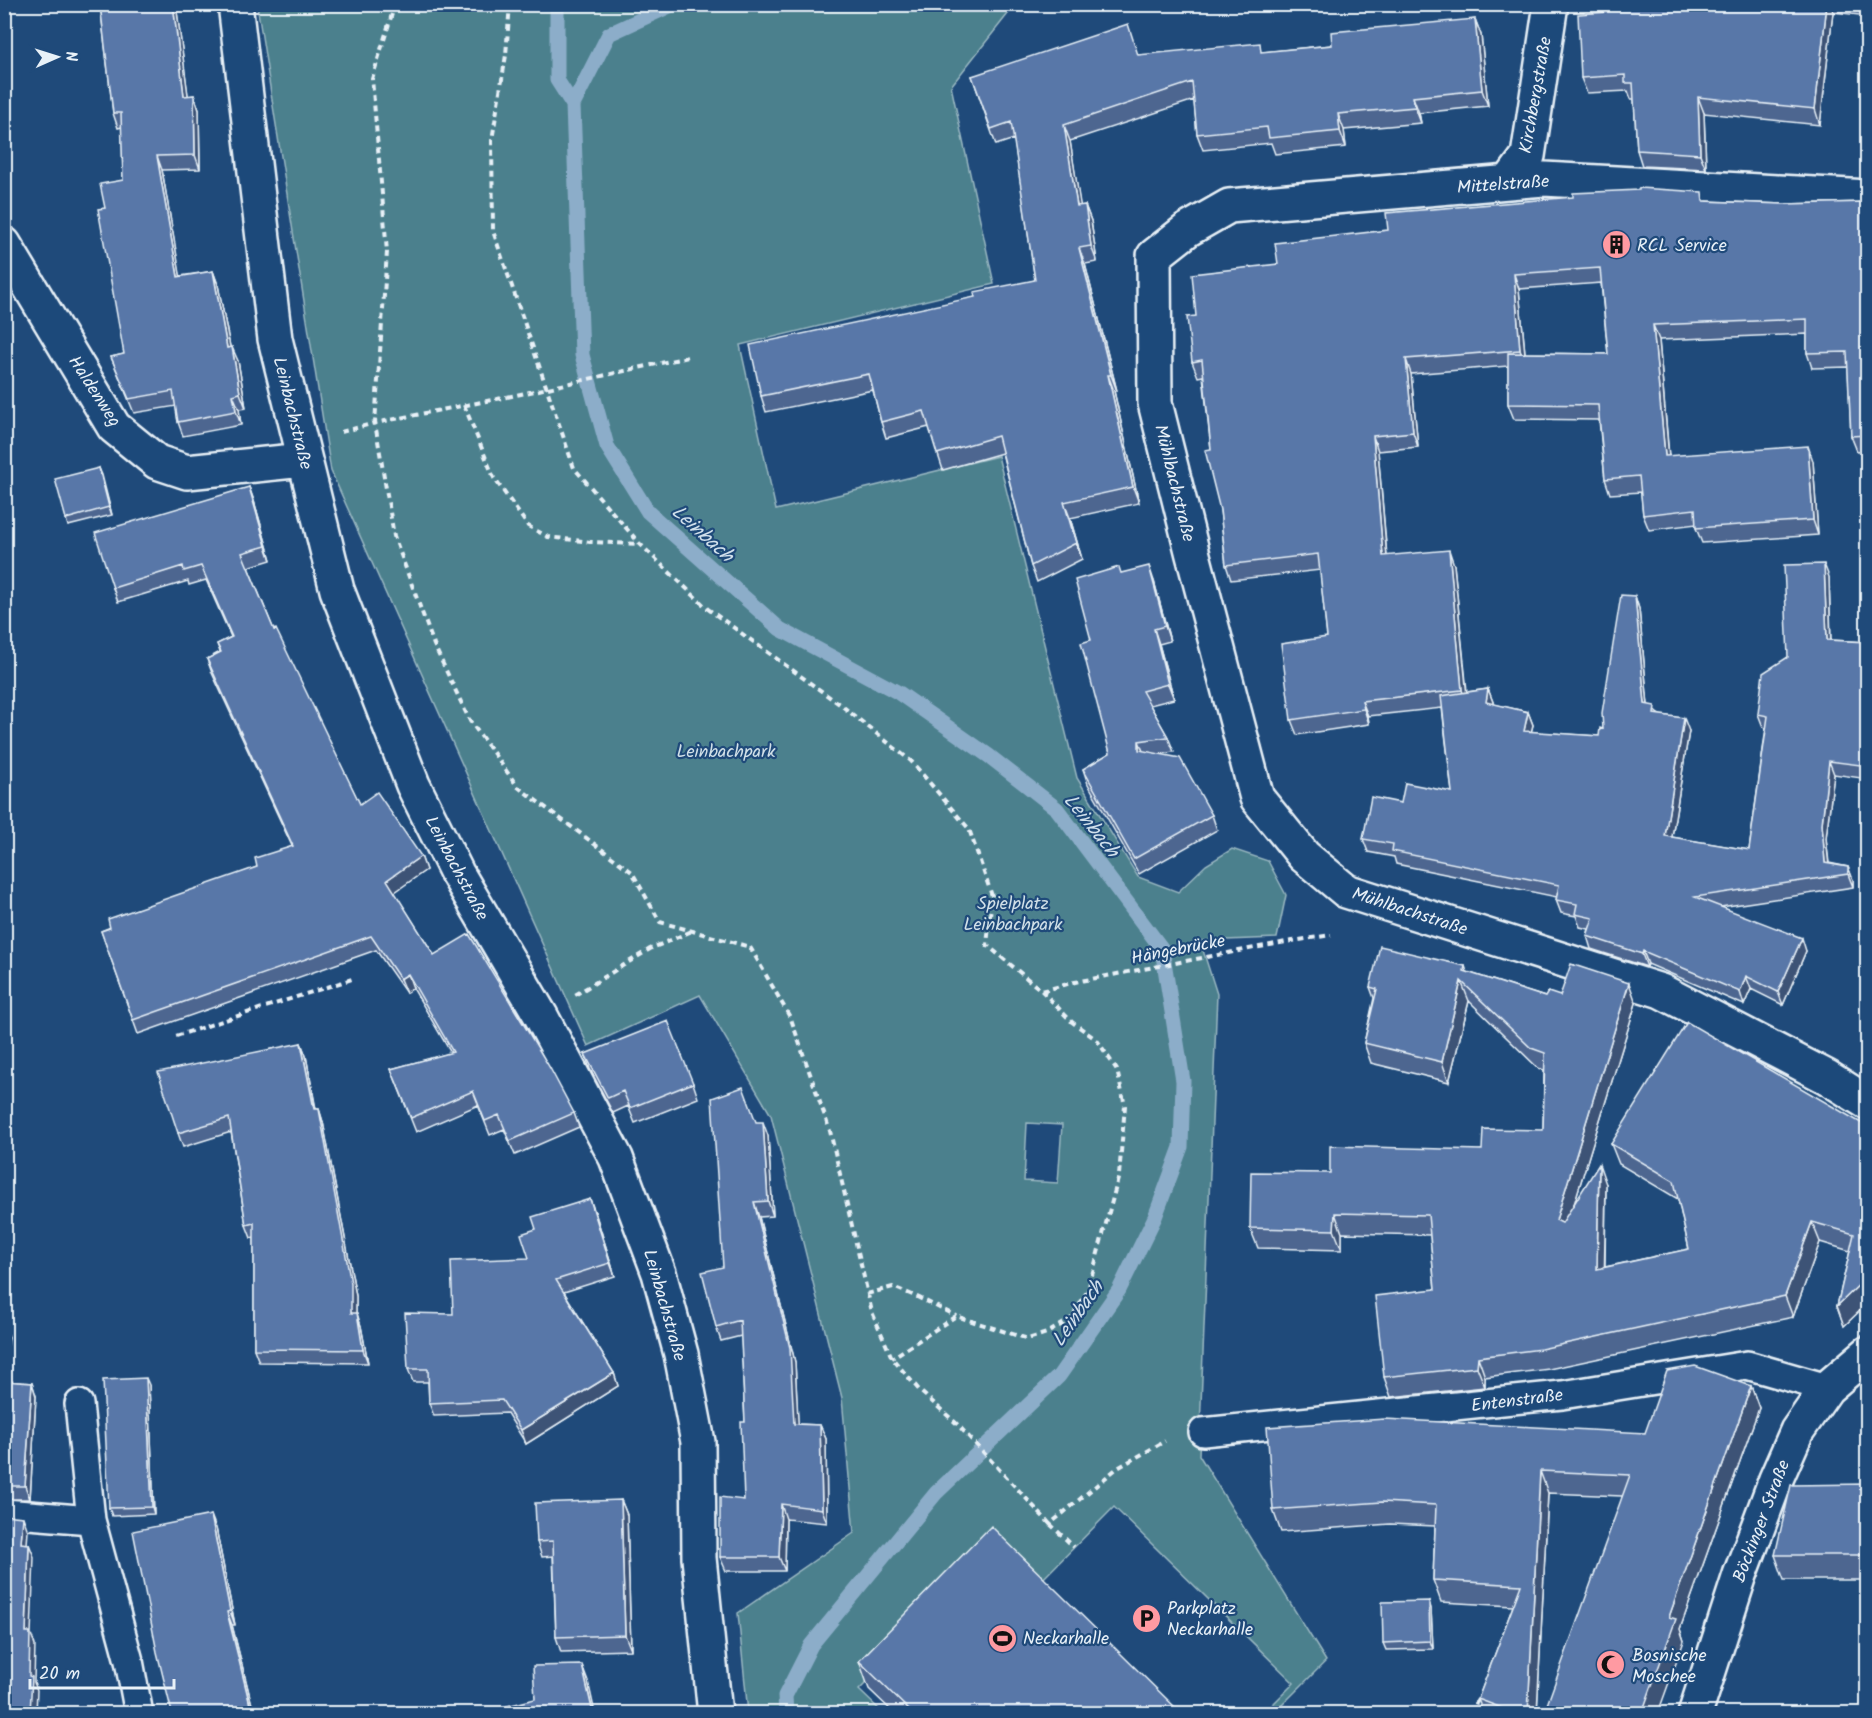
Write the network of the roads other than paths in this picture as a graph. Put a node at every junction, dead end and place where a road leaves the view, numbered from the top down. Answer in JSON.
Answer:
{"nodes":[{"id":1,"x":235,"y":4,"type":"edge"},
{"id":2,"x":1551,"y":4,"type":"edge"},
{"id":3,"x":1509,"y":182,"type":"junction"},
{"id":4,"x":1868,"y":196,"type":"edge"},
{"id":5,"x":4,"y":244,"type":"edge"},
{"id":6,"x":1154,"y":256,"type":"joint"},
{"id":7,"x":303,"y":460,"type":"junction"},
{"id":8,"x":1868,"y":1102,"type":"edge"},
{"id":9,"x":1868,"y":1353,"type":"edge"},
{"id":10,"x":1827,"y":1388,"type":"junction"},
{"id":11,"x":79,"y":1404,"type":"dead end"},
{"id":12,"x":1203,"y":1432,"type":"road end"},
{"id":13,"x":4,"y":1513,"type":"edge"},
{"id":14,"x":91,"y":1520,"type":"junction"},
{"id":15,"x":139,"y":1713,"type":"edge"},
{"id":16,"x":715,"y":1713,"type":"edge"},
{"id":17,"x":1695,"y":1713,"type":"edge"}],
"edges":[{"from":1,"to":7,"type":"street","name":"Leinbachstraße"},
{"from":2,"to":3,"type":"street","name":"Kirchbergstraße"},
{"from":3,"to":4,"type":"street","name":"Mittelstraße"},
{"from":3,"to":6,"type":"street","name":"Mittelstraße"},
{"from":5,"to":7,"type":"street","name":"Haldenweg"},
{"from":6,"to":8,"type":"street","name":"Mühlbachstraße"},
{"from":7,"to":16,"type":"street","name":"Leinbachstraße"},
{"from":9,"to":10,"type":"street","name":"Böckinger Straße"},
{"from":10,"to":12,"type":"lane","name":"Entenstraße"},
{"from":10,"to":17,"type":"street","name":"Böckinger Straße"},
{"from":11,"to":14,"type":"lane"},
{"from":13,"to":14,"type":"lane"},
{"from":14,"to":15,"type":"lane"}]}
